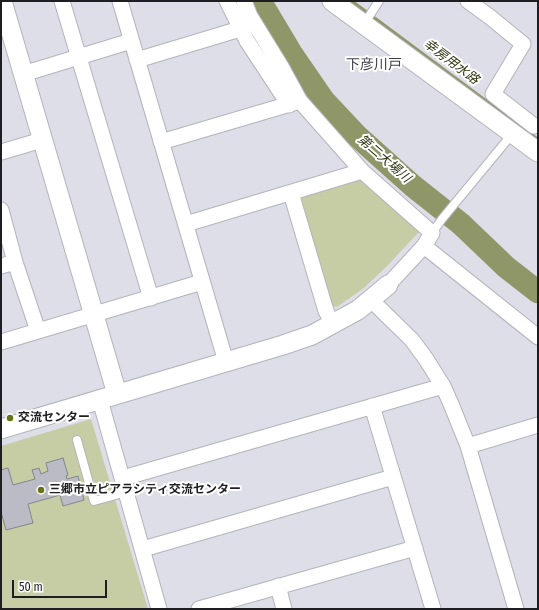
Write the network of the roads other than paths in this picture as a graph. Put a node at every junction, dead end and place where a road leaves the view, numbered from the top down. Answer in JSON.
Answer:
{"nodes":[{"id":1,"x":2,"y":1,"type":"edge"},
{"id":2,"x":62,"y":1,"type":"edge"},
{"id":3,"x":120,"y":1,"type":"edge"},
{"id":4,"x":227,"y":1,"type":"edge"},
{"id":5,"x":244,"y":1,"type":"edge"},
{"id":6,"x":332,"y":1,"type":"edge"},
{"id":7,"x":379,"y":1,"type":"edge"},
{"id":8,"x":468,"y":1,"type":"edge"},
{"id":9,"x":368,"y":17,"type":"junction"},
{"id":10,"x":240,"y":29,"type":"junction"},
{"id":11,"x":132,"y":41,"type":"junction"},
{"id":12,"x":79,"y":57,"type":"junction"},
{"id":13,"x":137,"y":60,"type":"junction"},
{"id":14,"x":23,"y":74,"type":"junction"},
{"id":15,"x":294,"y":103,"type":"junction"},
{"id":16,"x":529,"y":130,"type":"edge"},
{"id":17,"x":42,"y":140,"type":"junction"},
{"id":18,"x":161,"y":142,"type":"junction"},
{"id":19,"x":1,"y":152,"type":"edge"},
{"id":20,"x":538,"y":152,"type":"edge"},
{"id":21,"x":362,"y":171,"type":"junction"},
{"id":22,"x":291,"y":193,"type":"junction"},
{"id":23,"x":1,"y":210,"type":"edge"},
{"id":24,"x":186,"y":224,"type":"junction"},
{"id":25,"x":432,"y":233,"type":"junction"},
{"id":26,"x":424,"y":246,"type":"junction"},
{"id":27,"x":8,"y":264,"type":"edge"},
{"id":28,"x":202,"y":282,"type":"junction"},
{"id":29,"x":388,"y":285,"type":"joint"},
{"id":30,"x":150,"y":298,"type":"junction"},
{"id":31,"x":371,"y":300,"type":"junction"},
{"id":32,"x":94,"y":315,"type":"junction"},
{"id":33,"x":333,"y":324,"type":"junction"},
{"id":34,"x":38,"y":331,"type":"junction"},
{"id":35,"x":538,"y":337,"type":"edge"},
{"id":36,"x":1,"y":342,"type":"edge"},
{"id":37,"x":226,"y":362,"type":"junction"},
{"id":38,"x":443,"y":386,"type":"junction"},
{"id":39,"x":109,"y":397,"type":"junction"},
{"id":40,"x":372,"y":406,"type":"junction"},
{"id":41,"x":538,"y":425,"type":"edge"},
{"id":42,"x":1,"y":429,"type":"edge"},
{"id":43,"x":77,"y":440,"type":"dead end"},
{"id":44,"x":468,"y":446,"type":"junction"},
{"id":45,"x":393,"y":477,"type":"junction"},
{"id":46,"x":125,"y":485,"type":"junction"},
{"id":47,"x":415,"y":548,"type":"junction"},
{"id":48,"x":143,"y":549,"type":"junction"},
{"id":49,"x":278,"y":586,"type":"junction"},
{"id":50,"x":159,"y":609,"type":"edge"},
{"id":51,"x":199,"y":609,"type":"edge"},
{"id":52,"x":284,"y":609,"type":"edge"},
{"id":53,"x":433,"y":609,"type":"edge"},
{"id":54,"x":516,"y":609,"type":"edge"}],
"edges":[{"from":1,"to":14,"type":"street"},
{"from":2,"to":12,"type":"street"},
{"from":3,"to":11,"type":"street"},
{"from":4,"to":10,"type":"street"},
{"from":5,"to":15,"type":"street"},
{"from":6,"to":9,"type":"street"},
{"from":7,"to":9,"type":"lane"},
{"from":8,"to":16,"type":"street"},
{"from":9,"to":16,"type":"street"},
{"from":10,"to":13,"type":"street"},
{"from":10,"to":15,"type":"street"},
{"from":11,"to":12,"type":"street"},
{"from":11,"to":13,"type":"street"},
{"from":12,"to":14,"type":"street"},
{"from":12,"to":30,"type":"street"},
{"from":13,"to":18,"type":"street"},
{"from":14,"to":17,"type":"street"},
{"from":15,"to":18,"type":"street"},
{"from":15,"to":21,"type":"street"},
{"from":16,"to":20,"type":"street"},
{"from":16,"to":25,"type":"lane"},
{"from":17,"to":19,"type":"street"},
{"from":17,"to":32,"type":"street"},
{"from":18,"to":24,"type":"street"},
{"from":21,"to":22,"type":"street"},
{"from":21,"to":25,"type":"street"},
{"from":22,"to":24,"type":"street"},
{"from":22,"to":33,"type":"street"},
{"from":23,"to":27,"type":"street"},
{"from":24,"to":28,"type":"street"},
{"from":25,"to":26,"type":"street"},
{"from":26,"to":29,"type":"street"},
{"from":26,"to":35,"type":"street"},
{"from":27,"to":34,"type":"street"},
{"from":28,"to":30,"type":"street"},
{"from":28,"to":37,"type":"street"},
{"from":29,"to":31,"type":"street"},
{"from":30,"to":32,"type":"street"},
{"from":31,"to":33,"type":"street"},
{"from":31,"to":38,"type":"street"},
{"from":32,"to":34,"type":"street"},
{"from":32,"to":39,"type":"street"},
{"from":33,"to":37,"type":"street"},
{"from":34,"to":36,"type":"street"},
{"from":37,"to":39,"type":"street"},
{"from":38,"to":40,"type":"street"},
{"from":38,"to":44,"type":"street"},
{"from":39,"to":42,"type":"street"},
{"from":39,"to":46,"type":"street"},
{"from":40,"to":45,"type":"street"},
{"from":40,"to":46,"type":"street"},
{"from":41,"to":44,"type":"street"},
{"from":43,"to":46,"type":"lane"},
{"from":44,"to":54,"type":"street"},
{"from":45,"to":47,"type":"street"},
{"from":45,"to":48,"type":"street"},
{"from":46,"to":48,"type":"street"},
{"from":47,"to":49,"type":"street"},
{"from":47,"to":53,"type":"street"},
{"from":48,"to":50,"type":"street"},
{"from":49,"to":51,"type":"street"},
{"from":49,"to":52,"type":"street"}]}
